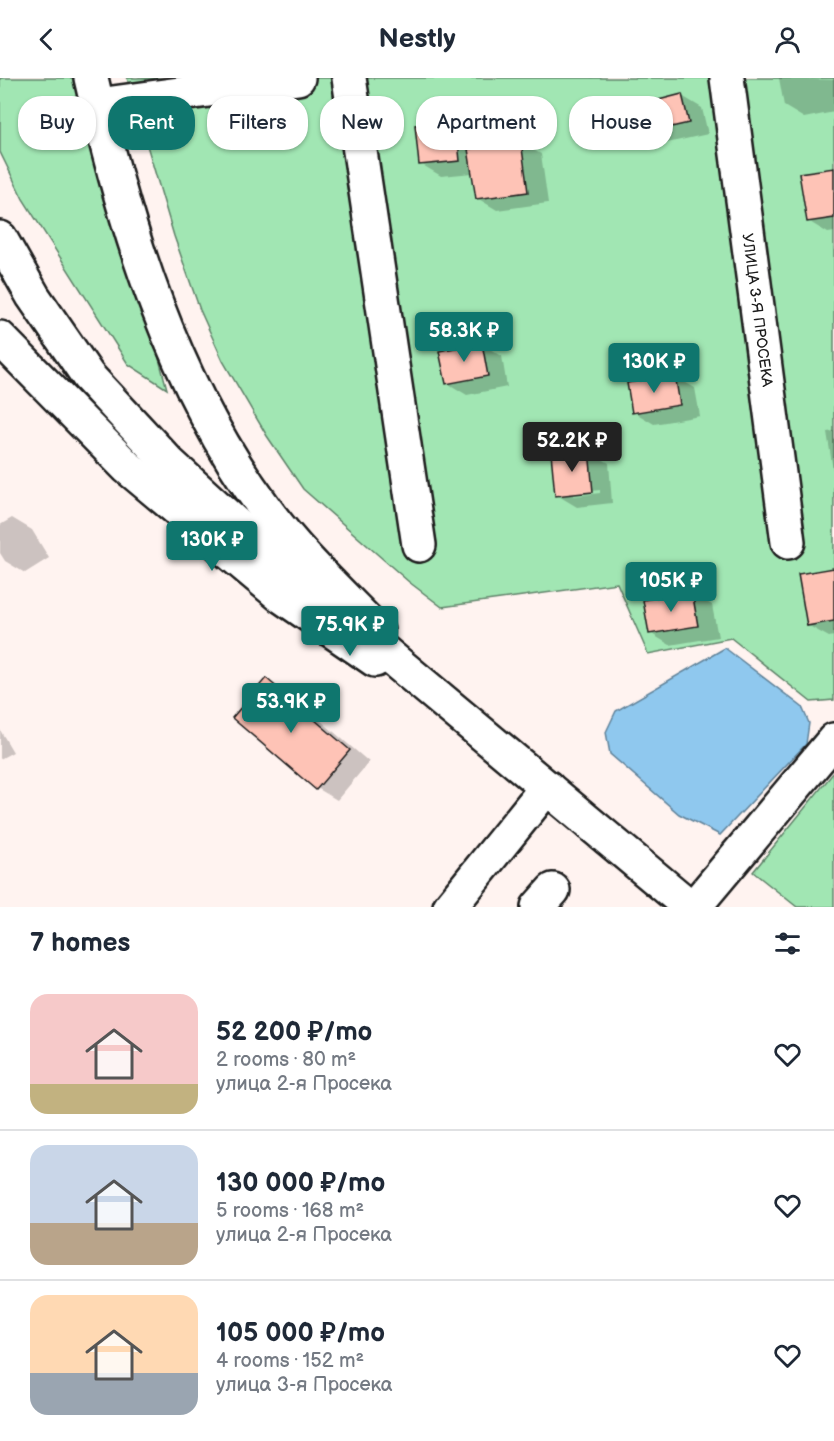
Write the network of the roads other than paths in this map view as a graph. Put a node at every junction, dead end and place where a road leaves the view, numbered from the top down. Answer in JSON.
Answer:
{"nodes":[{"id":1,"x":298,"y":78,"type":"edge"},
{"id":2,"x":349,"y":78,"type":"edge"},
{"id":3,"x":727,"y":78,"type":"edge"},
{"id":4,"x":94,"y":92,"type":"edge"},
{"id":5,"x":0,"y":238,"type":"edge"},
{"id":6,"x":0,"y":339,"type":"edge"},
{"id":7,"x":788,"y":542,"type":"dead end"},
{"id":8,"x":419,"y":545,"type":"dead end"},
{"id":9,"x":447,"y":703,"type":"junction"},
{"id":10,"x":482,"y":733,"type":"junction"},
{"id":11,"x":834,"y":740,"type":"edge"},
{"id":12,"x":547,"y":787,"type":"junction"},
{"id":13,"x":450,"y":907,"type":"edge"},
{"id":14,"x":692,"y":907,"type":"edge"}],
"edges":[{"from":1,"to":4,"type":"street"},
{"from":2,"to":8,"type":"street"},
{"from":3,"to":7,"type":"street","name":"УЛИЦА 3-Я ПРОСЕКА"},
{"from":4,"to":9,"type":"street"},
{"from":5,"to":9,"type":"street"},
{"from":6,"to":10,"type":"street"},
{"from":9,"to":10,"type":"street"},
{"from":10,"to":12,"type":"street"},
{"from":11,"to":14,"type":"street"},
{"from":12,"to":13,"type":"street"},
{"from":12,"to":14,"type":"street"}]}
